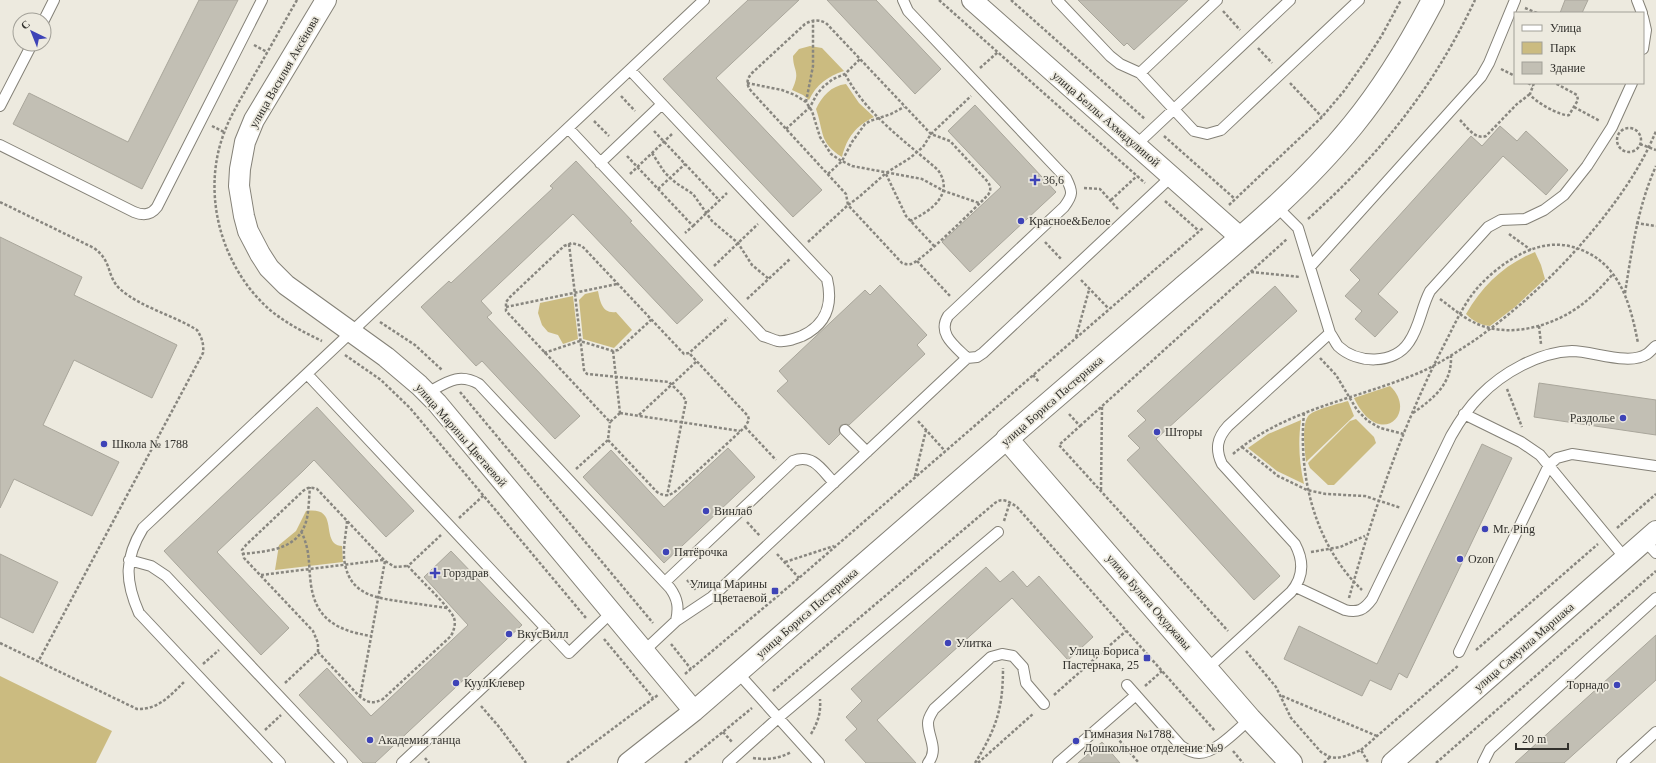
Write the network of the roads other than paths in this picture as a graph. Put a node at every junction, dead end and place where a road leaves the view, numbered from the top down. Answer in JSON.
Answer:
{"nodes":[{"id":1,"x":54,"y":0,"type":"edge"},
{"id":2,"x":262,"y":0,"type":"edge"},
{"id":3,"x":326,"y":0,"type":"edge"},
{"id":4,"x":704,"y":0,"type":"edge"},
{"id":5,"x":903,"y":0,"type":"edge"},
{"id":6,"x":972,"y":0,"type":"edge"},
{"id":7,"x":1057,"y":0,"type":"edge"},
{"id":8,"x":1290,"y":0,"type":"edge"},
{"id":9,"x":1359,"y":0,"type":"edge"},
{"id":10,"x":1432,"y":0,"type":"edge"},
{"id":11,"x":1515,"y":0,"type":"edge"},
{"id":12,"x":1637,"y":0,"type":"edge"},
{"id":13,"x":1216,"y":1,"type":"edge"},
{"id":14,"x":48,"y":12,"type":"edge"},
{"id":15,"x":1642,"y":12,"type":"edge"},
{"id":16,"x":1644,"y":21,"type":"edge"},
{"id":17,"x":1644,"y":43,"type":"edge"},
{"id":18,"x":28,"y":52,"type":"edge"},
{"id":19,"x":630,"y":70,"type":"junction"},
{"id":20,"x":1140,"y":73,"type":"junction"},
{"id":21,"x":1632,"y":84,"type":"edge"},
{"id":22,"x":662,"y":104,"type":"junction"},
{"id":23,"x":0,"y":106,"type":"edge"},
{"id":24,"x":1174,"y":109,"type":"junction"},
{"id":25,"x":568,"y":128,"type":"junction"},
{"id":26,"x":0,"y":145,"type":"edge"},
{"id":27,"x":1136,"y":145,"type":"junction"},
{"id":28,"x":600,"y":163,"type":"junction"},
{"id":29,"x":240,"y":170,"type":"joint"},
{"id":30,"x":1172,"y":176,"type":"junction"},
{"id":31,"x":1276,"y":206,"type":"junction"},
{"id":32,"x":1241,"y":238,"type":"junction"},
{"id":33,"x":1310,"y":267,"type":"junction"},
{"id":34,"x":350,"y":333,"type":"junction"},
{"id":35,"x":1330,"y":333,"type":"junction"},
{"id":36,"x":1656,"y":346,"type":"edge"},
{"id":37,"x":967,"y":358,"type":"junction"},
{"id":38,"x":307,"y":374,"type":"junction"},
{"id":39,"x":427,"y":393,"type":"junction"},
{"id":40,"x":1464,"y":414,"type":"junction"},
{"id":41,"x":845,"y":430,"type":"dead end"},
{"id":42,"x":1007,"y":439,"type":"junction"},
{"id":43,"x":867,"y":452,"type":"junction"},
{"id":44,"x":1549,"y":465,"type":"junction"},
{"id":45,"x":1656,"y":466,"type":"edge"},
{"id":46,"x":834,"y":483,"type":"junction"},
{"id":47,"x":998,"y":532,"type":"road end"},
{"id":48,"x":1652,"y":542,"type":"edge"},
{"id":49,"x":1625,"y":558,"type":"junction"},
{"id":50,"x":129,"y":560,"type":"junction"},
{"id":51,"x":665,"y":582,"type":"junction"},
{"id":52,"x":1296,"y":587,"type":"junction"},
{"id":53,"x":1656,"y":598,"type":"edge"},
{"id":54,"x":612,"y":612,"type":"junction"},
{"id":55,"x":676,"y":620,"type":"junction"},
{"id":56,"x":546,"y":628,"type":"junction"},
{"id":57,"x":644,"y":650,"type":"junction"},
{"id":58,"x":1459,"y":652,"type":"dead end"},
{"id":59,"x":1207,"y":669,"type":"junction"},
{"id":60,"x":738,"y":673,"type":"junction"},
{"id":61,"x":1127,"y":685,"type":"dead end"},
{"id":62,"x":1136,"y":695,"type":"junction"},
{"id":63,"x":1044,"y":704,"type":"dead end"},
{"id":64,"x":694,"y":710,"type":"junction"},
{"id":65,"x":778,"y":718,"type":"junction"},
{"id":66,"x":1250,"y":719,"type":"junction"},
{"id":67,"x":1656,"y":732,"type":"edge"},
{"id":68,"x":280,"y":763,"type":"edge"},
{"id":69,"x":342,"y":763,"type":"edge"},
{"id":70,"x":402,"y":763,"type":"edge"},
{"id":71,"x":628,"y":763,"type":"edge"},
{"id":72,"x":728,"y":763,"type":"edge"},
{"id":73,"x":819,"y":763,"type":"edge"},
{"id":74,"x":928,"y":763,"type":"edge"},
{"id":75,"x":1058,"y":763,"type":"edge"},
{"id":76,"x":1291,"y":763,"type":"edge"},
{"id":77,"x":1392,"y":763,"type":"edge"},
{"id":78,"x":1483,"y":763,"type":"edge"},
{"id":79,"x":1622,"y":763,"type":"edge"}],
"edges":[{"from":1,"to":14,"type":"lane"},
{"from":2,"to":26,"type":"lane"},
{"from":3,"to":29,"type":"street","name":"улица Василия Аксёнова"},
{"from":4,"to":19,"type":"lane"},
{"from":5,"to":37,"type":"lane"},
{"from":6,"to":27,"type":"street","name":"улица Беллы Ахмадулиной"},
{"from":7,"to":20,"type":"lane"},
{"from":8,"to":24,"type":"lane"},
{"from":9,"to":24,"type":"lane"},
{"from":10,"to":31,"type":"street","name":"улица Бориса Пастернака"},
{"from":11,"to":33,"type":"lane"},
{"from":12,"to":15,"type":"lane"},
{"from":13,"to":20,"type":"lane"},
{"from":16,"to":17,"type":"lane"},
{"from":18,"to":23,"type":"lane"},
{"from":19,"to":22,"type":"lane"},
{"from":19,"to":25,"type":"lane"},
{"from":20,"to":24,"type":"lane"},
{"from":21,"to":35,"type":"lane"},
{"from":22,"to":28,"type":"lane"},
{"from":22,"to":28,"type":"lane"},
{"from":24,"to":27,"type":"lane"},
{"from":25,"to":28,"type":"lane"},
{"from":25,"to":34,"type":"lane"},
{"from":27,"to":30,"type":"street","name":"улица Беллы Ахмадулиной"},
{"from":29,"to":34,"type":"street","name":"улица Марины Цветаевой"},
{"from":30,"to":32,"type":"street","name":"улица Беллы Ахмадулиной"},
{"from":30,"to":37,"type":"lane"},
{"from":31,"to":32,"type":"street","name":"улица Бориса Пастернака"},
{"from":31,"to":33,"type":"lane"},
{"from":32,"to":42,"type":"street","name":"улица Бориса Пастернака"},
{"from":33,"to":35,"type":"lane"},
{"from":34,"to":38,"type":"lane"},
{"from":34,"to":39,"type":"street","name":"улица Марины Цветаевой"},
{"from":35,"to":52,"type":"lane"},
{"from":36,"to":40,"type":"lane"},
{"from":37,"to":43,"type":"lane"},
{"from":38,"to":50,"type":"lane"},
{"from":38,"to":56,"type":"lane"},
{"from":39,"to":51,"type":"lane"},
{"from":39,"to":54,"type":"street","name":"улица Марины Цветаевой"},
{"from":40,"to":44,"type":"lane"},
{"from":40,"to":52,"type":"lane"},
{"from":41,"to":43,"type":"lane"},
{"from":42,"to":59,"type":"street","name":"улица Булата Окуджавы"},
{"from":42,"to":60,"type":"street","name":"улица Бориса Пастернака"},
{"from":43,"to":46,"type":"lane"},
{"from":44,"to":45,"type":"lane"},
{"from":44,"to":49,"type":"lane"},
{"from":44,"to":58,"type":"lane"},
{"from":46,"to":51,"type":"lane"},
{"from":46,"to":55,"type":"lane"},
{"from":47,"to":65,"type":"lane"},
{"from":48,"to":49,"type":"street","name":"улица Самуила Маршака"},
{"from":49,"to":77,"type":"street","name":"улица Самуила Маршака"},
{"from":50,"to":68,"type":"lane"},
{"from":50,"to":69,"type":"lane"},
{"from":51,"to":55,"type":"lane"},
{"from":52,"to":59,"type":"lane"},
{"from":53,"to":78,"type":"lane"},
{"from":54,"to":56,"type":"lane"},
{"from":54,"to":57,"type":"street","name":"улица Марины Цветаевой"},
{"from":55,"to":57,"type":"lane"},
{"from":56,"to":70,"type":"lane"},
{"from":57,"to":64,"type":"street","name":"улица Марины Цветаевой"},
{"from":59,"to":66,"type":"street","name":"улица Булата Окуджавы"},
{"from":60,"to":64,"type":"street","name":"улица Бориса Пастернака"},
{"from":60,"to":65,"type":"lane"},
{"from":61,"to":62,"type":"lane"},
{"from":62,"to":66,"type":"lane"},
{"from":62,"to":75,"type":"lane"},
{"from":63,"to":74,"type":"lane"},
{"from":64,"to":71,"type":"street","name":"улица Бориса Пастернака"},
{"from":65,"to":72,"type":"lane"},
{"from":65,"to":73,"type":"lane"},
{"from":66,"to":76,"type":"street","name":"улица Булата Окуджавы"},
{"from":67,"to":79,"type":"lane"}]}
